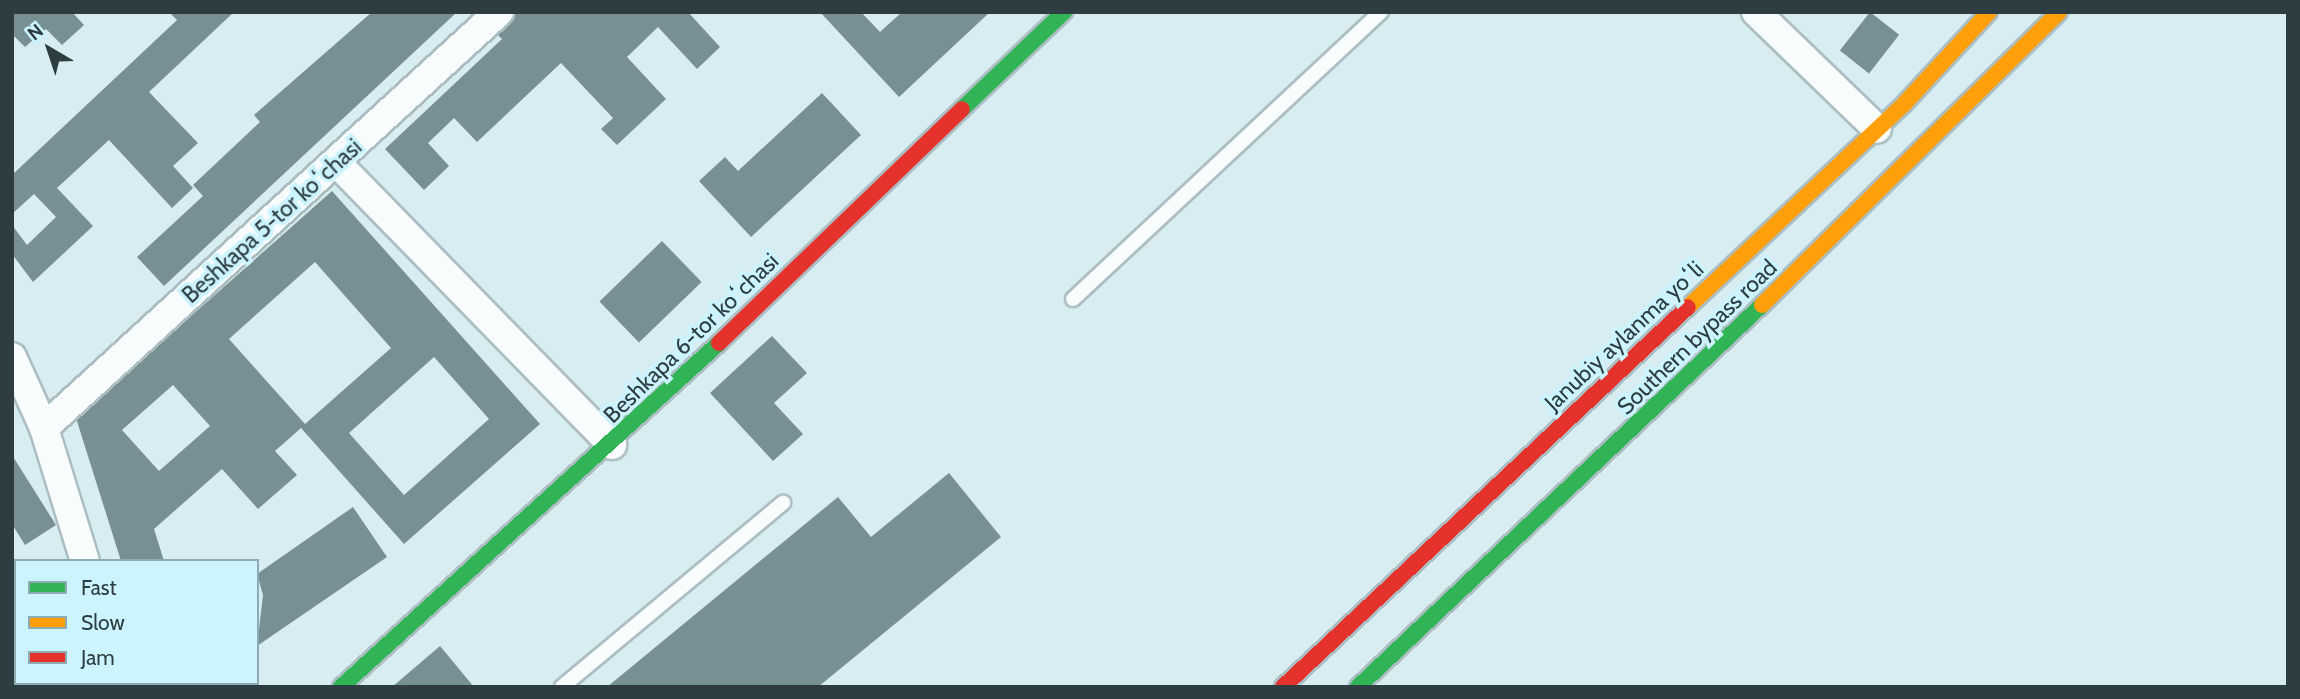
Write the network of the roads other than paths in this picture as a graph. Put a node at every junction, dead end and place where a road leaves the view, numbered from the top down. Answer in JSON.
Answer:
{"nodes":[{"id":1,"x":499,"y":12,"type":"edge"},
{"id":2,"x":1063,"y":12,"type":"edge"},
{"id":3,"x":1381,"y":12,"type":"edge"},
{"id":4,"x":1989,"y":12,"type":"edge"},
{"id":5,"x":2059,"y":12,"type":"edge"},
{"id":6,"x":1764,"y":15,"type":"edge"},
{"id":7,"x":1877,"y":129,"type":"junction"},
{"id":8,"x":337,"y":163,"type":"junction"},
{"id":9,"x":1073,"y":299,"type":"dead end"},
{"id":10,"x":12,"y":357,"type":"edge"},
{"id":11,"x":44,"y":428,"type":"junction"},
{"id":12,"x":612,"y":445,"type":"junction"},
{"id":13,"x":783,"y":503,"type":"dead end"},
{"id":14,"x":84,"y":559,"type":"edge"},
{"id":15,"x":341,"y":687,"type":"edge"},
{"id":16,"x":562,"y":687,"type":"edge"},
{"id":17,"x":1283,"y":687,"type":"edge"},
{"id":18,"x":1357,"y":687,"type":"edge"}],
"edges":[{"from":1,"to":8,"type":"street","name":"Beshkapa 5-tor koʻchasi"},
{"from":2,"to":12,"type":"main road","name":"Beshkapa 6-tor koʻchasi"},
{"from":3,"to":9,"type":"lane"},
{"from":4,"to":7,"type":"main road","name":"Janubiy aylanma yoʻli"},
{"from":5,"to":18,"type":"main road","name":"Southern bypass road"},
{"from":6,"to":7,"type":"street"},
{"from":7,"to":17,"type":"main road","name":"Janubiy aylanma yoʻli"},
{"from":8,"to":11,"type":"street","name":"Beshkapa 5-tor koʻchasi"},
{"from":8,"to":12,"type":"street"},
{"from":10,"to":11,"type":"street"},
{"from":11,"to":14,"type":"street"},
{"from":12,"to":15,"type":"main road","name":"Beshkapa 6-tor koʻchasi"},
{"from":13,"to":16,"type":"lane"}]}
